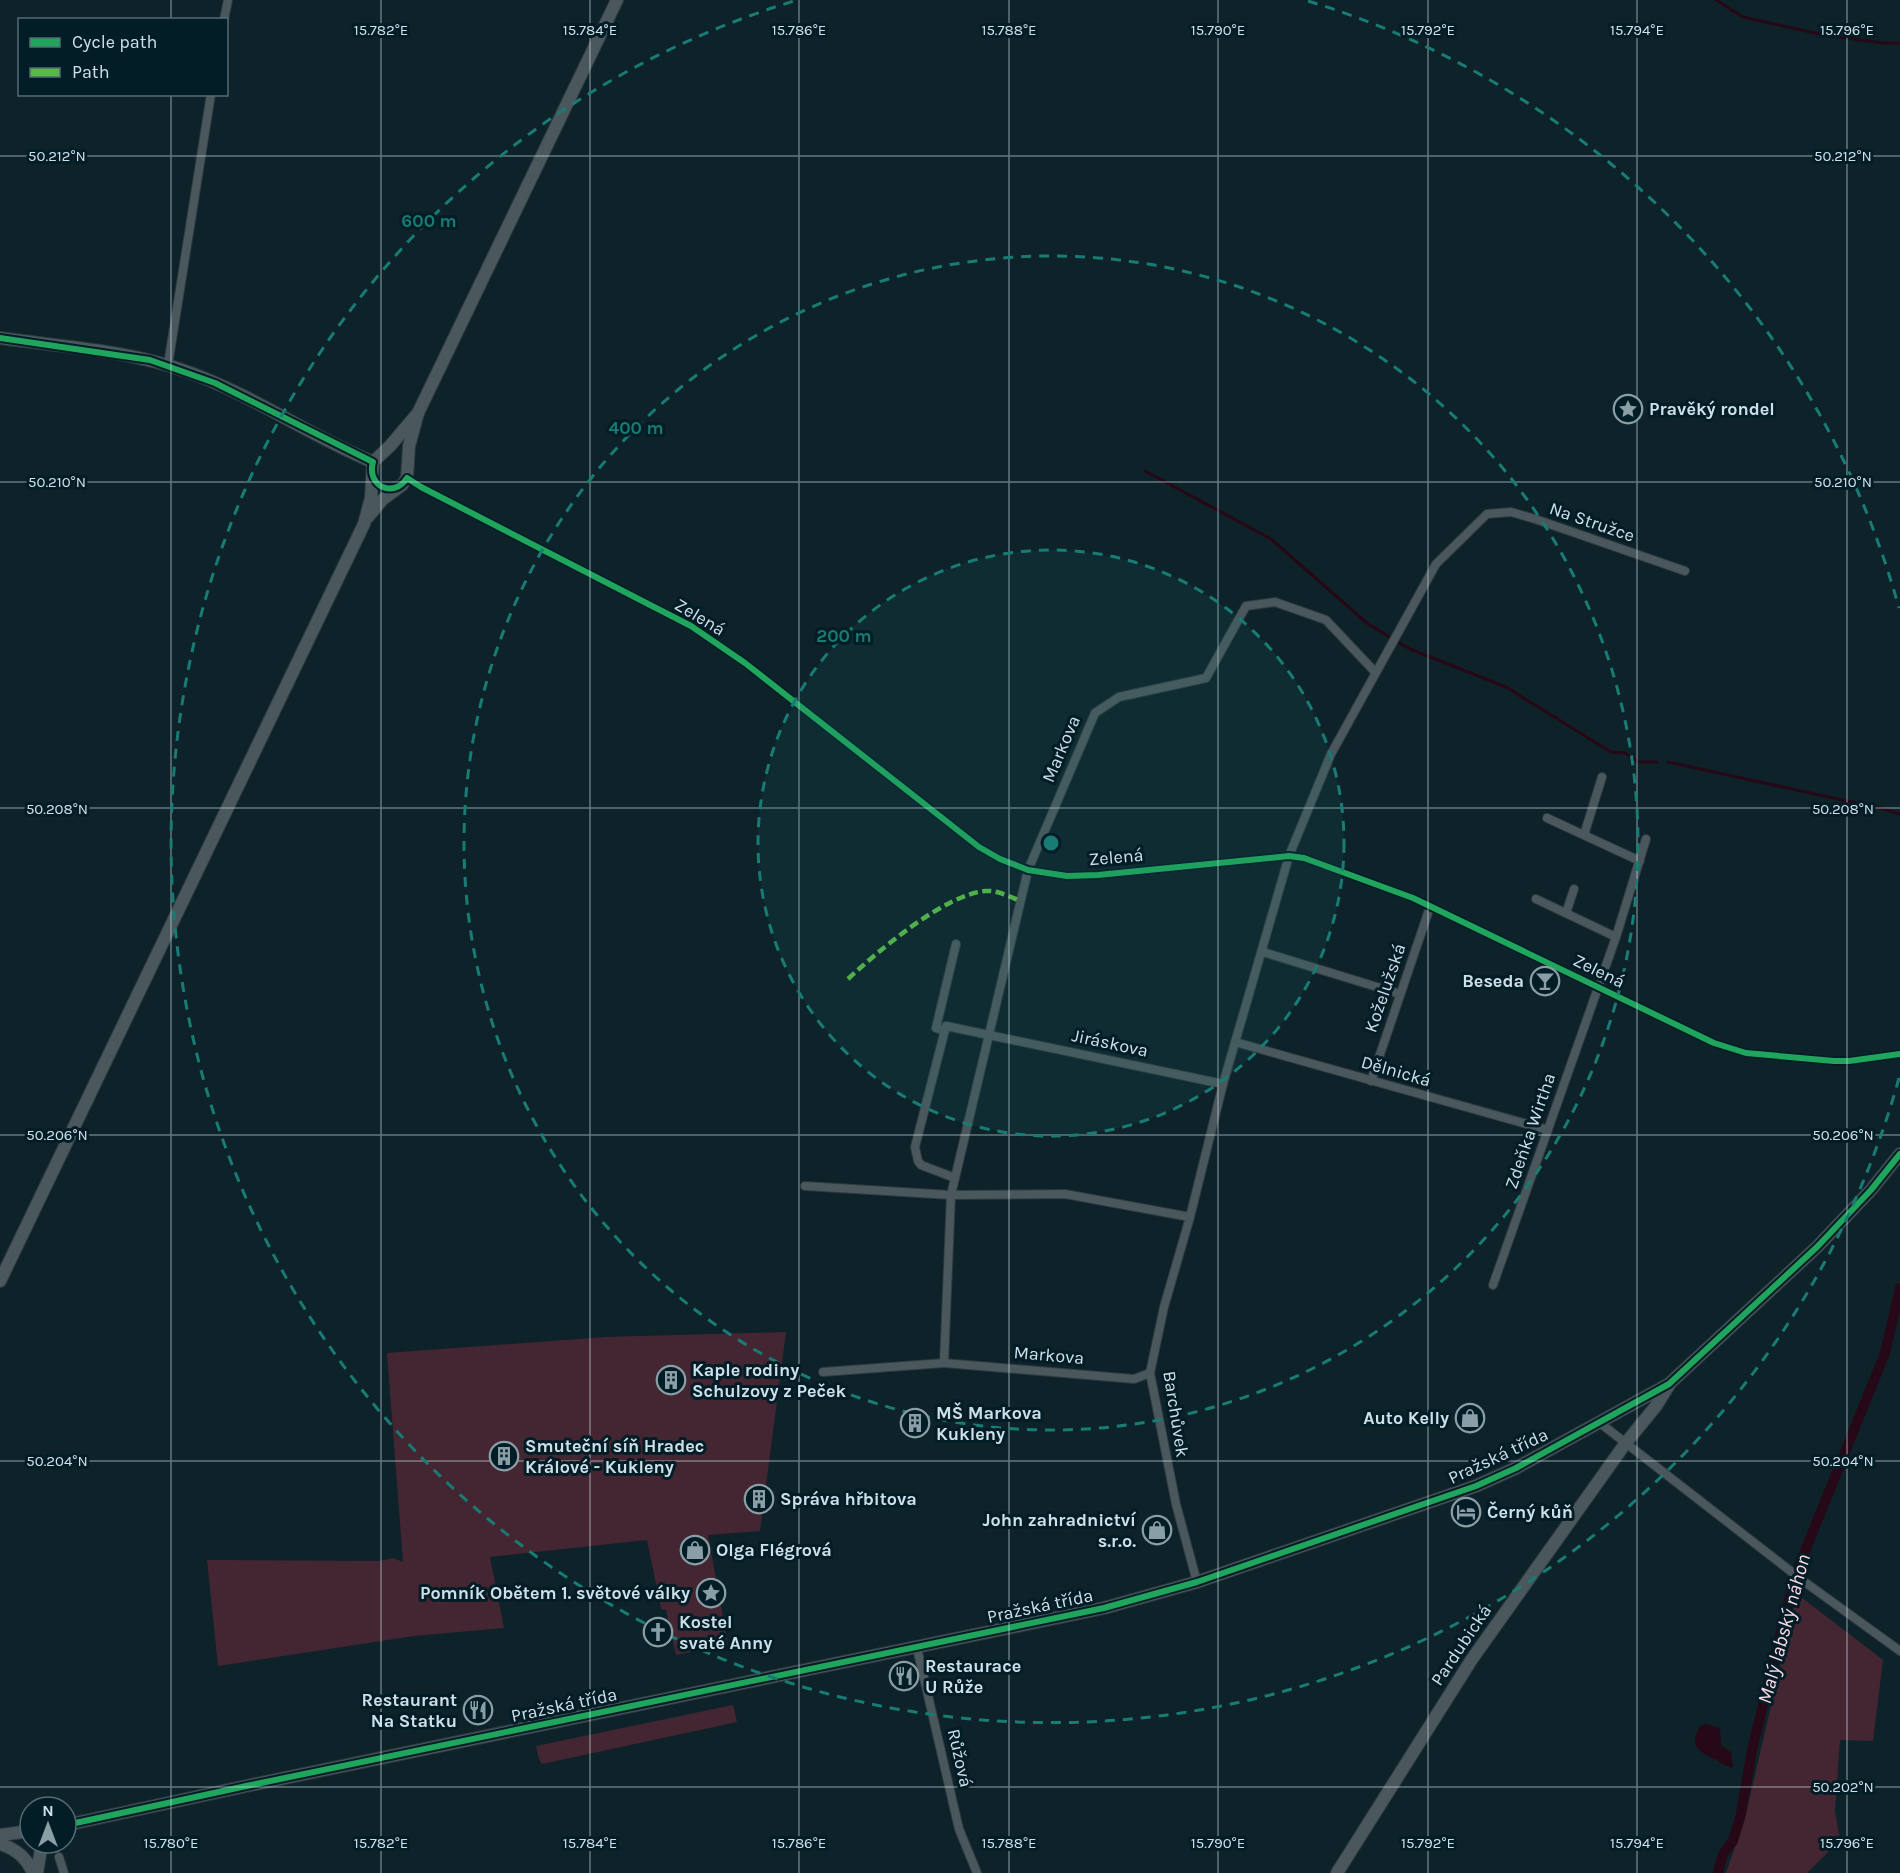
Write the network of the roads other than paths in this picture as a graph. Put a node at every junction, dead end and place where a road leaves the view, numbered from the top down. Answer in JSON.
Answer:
{"nodes":[{"id":1,"x":228,"y":0,"type":"edge"},
{"id":2,"x":617,"y":0,"type":"edge"},
{"id":3,"x":224,"y":18,"type":"edge"},
{"id":4,"x":211,"y":96,"type":"edge"},
{"id":5,"x":0,"y":338,"type":"edge"},
{"id":6,"x":168,"y":365,"type":"junction"},
{"id":7,"x":418,"y":413,"type":"junction"},
{"id":8,"x":377,"y":458,"type":"junction"},
{"id":9,"x":408,"y":472,"type":"junction"},
{"id":10,"x":373,"y":479,"type":"junction"},
{"id":11,"x":398,"y":487,"type":"junction"},
{"id":12,"x":364,"y":524,"type":"junction"},
{"id":13,"x":1685,"y":572,"type":"dead end"},
{"id":14,"x":1375,"y":672,"type":"junction"},
{"id":15,"x":1602,"y":777,"type":"dead end"},
{"id":16,"x":1547,"y":818,"type":"dead end"},
{"id":17,"x":1584,"y":835,"type":"junction"},
{"id":18,"x":1646,"y":839,"type":"dead end"},
{"id":19,"x":1290,"y":855,"type":"junction"},
{"id":20,"x":1640,"y":861,"type":"junction"},
{"id":21,"x":1028,"y":870,"type":"junction"},
{"id":22,"x":1574,"y":890,"type":"dead end"},
{"id":23,"x":1536,"y":899,"type":"dead end"},
{"id":24,"x":1430,"y":907,"type":"junction"},
{"id":25,"x":1566,"y":913,"type":"junction"},
{"id":26,"x":1616,"y":937,"type":"junction"},
{"id":27,"x":956,"y":944,"type":"dead end"},
{"id":28,"x":1263,"y":952,"type":"junction"},
{"id":29,"x":1598,"y":987,"type":"junction"},
{"id":30,"x":1400,"y":994,"type":"junction"},
{"id":31,"x":945,"y":1031,"type":"junction"},
{"id":32,"x":989,"y":1035,"type":"junction"},
{"id":33,"x":1235,"y":1042,"type":"junction"},
{"id":34,"x":1900,"y":1054,"type":"edge"},
{"id":35,"x":1371,"y":1081,"type":"junction"},
{"id":36,"x":1223,"y":1084,"type":"junction"},
{"id":37,"x":1548,"y":1130,"type":"junction"},
{"id":38,"x":1900,"y":1154,"type":"edge"},
{"id":39,"x":955,"y":1178,"type":"junction"},
{"id":40,"x":805,"y":1186,"type":"dead end"},
{"id":41,"x":951,"y":1195,"type":"junction"},
{"id":42,"x":1191,"y":1213,"type":"junction"},
{"id":43,"x":0,"y":1281,"type":"edge"},
{"id":44,"x":1493,"y":1285,"type":"dead end"},
{"id":45,"x":944,"y":1363,"type":"junction"},
{"id":46,"x":823,"y":1372,"type":"dead end"},
{"id":47,"x":1150,"y":1373,"type":"junction"},
{"id":48,"x":1669,"y":1384,"type":"junction"},
{"id":49,"x":1599,"y":1424,"type":"junction"},
{"id":50,"x":1625,"y":1444,"type":"junction"},
{"id":51,"x":1197,"y":1582,"type":"junction"},
{"id":52,"x":917,"y":1648,"type":"junction"},
{"id":53,"x":1900,"y":1652,"type":"edge"},
{"id":54,"x":78,"y":1822,"type":"edge"},
{"id":55,"x":18,"y":1832,"type":"edge"},
{"id":56,"x":0,"y":1834,"type":"edge"},
{"id":57,"x":0,"y":1844,"type":"edge"},
{"id":58,"x":39,"y":1855,"type":"edge"},
{"id":59,"x":59,"y":1857,"type":"dead end"},
{"id":60,"x":35,"y":1873,"type":"edge"},
{"id":61,"x":64,"y":1873,"type":"edge"},
{"id":62,"x":976,"y":1873,"type":"edge"},
{"id":63,"x":1337,"y":1873,"type":"edge"}],
"edges":[{"from":1,"to":3,"type":"street"},
{"from":2,"to":7,"type":"street"},
{"from":4,"to":6,"type":"street"},
{"from":5,"to":6,"type":"street"},
{"from":6,"to":8,"type":"street"},
{"from":7,"to":8,"type":"street"},
{"from":7,"to":9,"type":"street"},
{"from":8,"to":9,"type":"street"},
{"from":8,"to":10,"type":"street"},
{"from":9,"to":11,"type":"street"},
{"from":9,"to":21,"type":"street","name":"Zelená"},
{"from":10,"to":11,"type":"street"},
{"from":10,"to":12,"type":"street"},
{"from":11,"to":12,"type":"street"},
{"from":12,"to":43,"type":"street"},
{"from":13,"to":14,"type":"street","name":"Na Stružce"},
{"from":14,"to":19,"type":"street"},
{"from":14,"to":21,"type":"street","name":"Markova"},
{"from":15,"to":17,"type":"street"},
{"from":16,"to":17,"type":"street"},
{"from":17,"to":20,"type":"street"},
{"from":18,"to":20,"type":"street","name":"Zdeňka Wirtha"},
{"from":19,"to":21,"type":"street","name":"Zelená"},
{"from":19,"to":24,"type":"street","name":"Zelená"},
{"from":19,"to":28,"type":"street"},
{"from":20,"to":26,"type":"street","name":"Zdeňka Wirtha"},
{"from":21,"to":32,"type":"street","name":"Markova"},
{"from":22,"to":25,"type":"street"},
{"from":23,"to":25,"type":"street"},
{"from":24,"to":29,"type":"street","name":"Zelená"},
{"from":24,"to":30,"type":"street","name":"Koželužská"},
{"from":25,"to":26,"type":"street"},
{"from":26,"to":29,"type":"street","name":"Zdeňka Wirtha"},
{"from":27,"to":31,"type":"street"},
{"from":28,"to":30,"type":"street"},
{"from":28,"to":33,"type":"street"},
{"from":29,"to":34,"type":"street","name":"Zelená"},
{"from":29,"to":37,"type":"street","name":"Zdeňka Wirtha"},
{"from":30,"to":35,"type":"street","name":"Koželužská"},
{"from":31,"to":32,"type":"street"},
{"from":31,"to":39,"type":"street"},
{"from":32,"to":36,"type":"street","name":"Jiráskova"},
{"from":32,"to":39,"type":"street","name":"Markova"},
{"from":33,"to":35,"type":"street","name":"Dělnická"},
{"from":33,"to":36,"type":"street"},
{"from":35,"to":37,"type":"street","name":"Dělnická"},
{"from":36,"to":42,"type":"street"},
{"from":37,"to":44,"type":"street","name":"Zdeňka Wirtha"},
{"from":38,"to":48,"type":"street","name":"Pražská třída"},
{"from":39,"to":41,"type":"street","name":"Markova"},
{"from":40,"to":41,"type":"street"},
{"from":41,"to":42,"type":"street"},
{"from":41,"to":45,"type":"street","name":"Markova"},
{"from":42,"to":47,"type":"street","name":"Barchůvek"},
{"from":45,"to":46,"type":"street","name":"Markova"},
{"from":45,"to":47,"type":"street","name":"Markova"},
{"from":47,"to":51,"type":"street","name":"Barchůvek"},
{"from":48,"to":49,"type":"street","name":"Pražská třída"},
{"from":48,"to":50,"type":"street","name":"Pardubická"},
{"from":49,"to":50,"type":"street"},
{"from":49,"to":51,"type":"street","name":"Pražská třída"},
{"from":50,"to":53,"type":"street"},
{"from":50,"to":63,"type":"street","name":"Pardubická"},
{"from":51,"to":52,"type":"street","name":"Pražská třída"},
{"from":52,"to":54,"type":"street","name":"Pražská třída"},
{"from":52,"to":62,"type":"street","name":"Růžová"},
{"from":55,"to":56,"type":"street"},
{"from":57,"to":60,"type":"street"},
{"from":58,"to":60,"type":"street"},
{"from":59,"to":61,"type":"street"}]}
